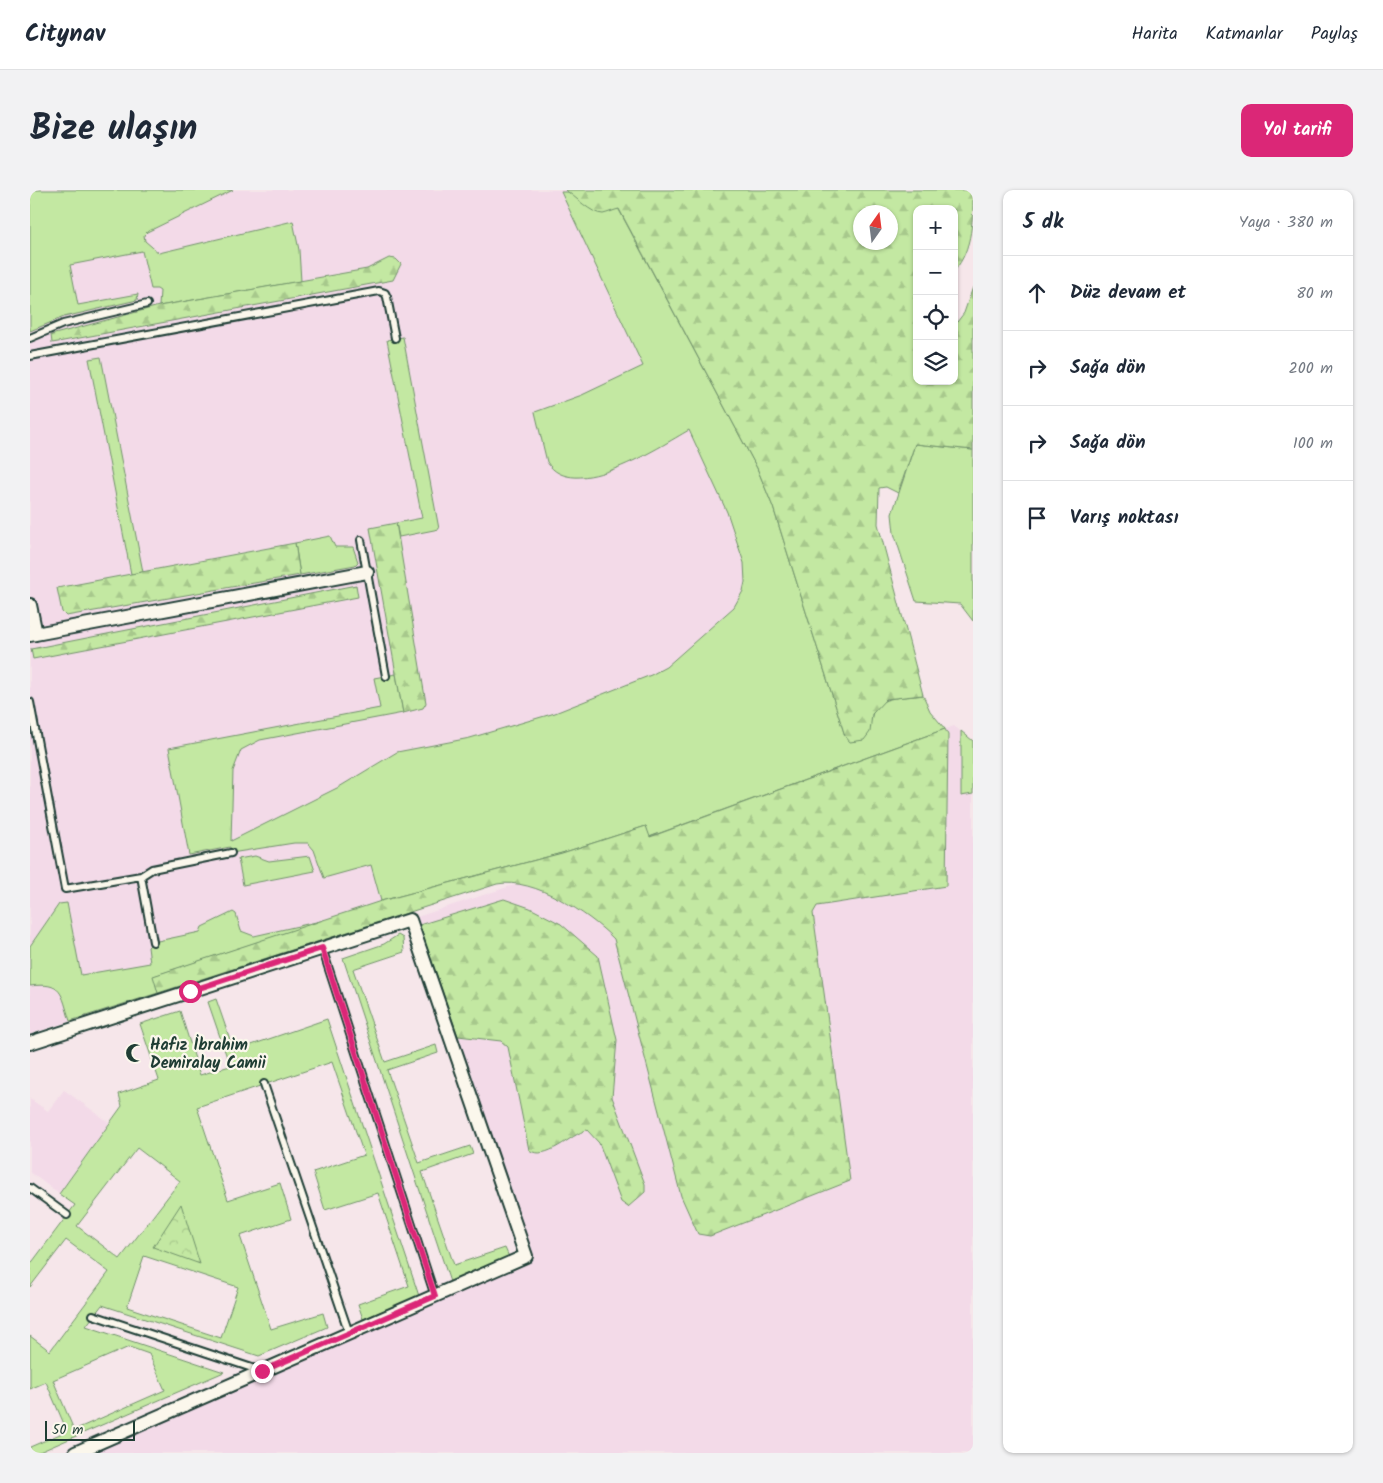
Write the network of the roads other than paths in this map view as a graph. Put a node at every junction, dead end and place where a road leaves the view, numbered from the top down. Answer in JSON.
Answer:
{"nodes":[{"id":1,"x":147,"y":304,"type":"dead end"},
{"id":2,"x":30,"y":338,"type":"edge"},
{"id":3,"x":395,"y":338,"type":"dead end"},
{"id":4,"x":30,"y":356,"type":"edge"},
{"id":5,"x":361,"y":540,"type":"dead end"},
{"id":6,"x":367,"y":572,"type":"junction"},
{"id":7,"x":30,"y":604,"type":"edge"},
{"id":8,"x":33,"y":635,"type":"edge"},
{"id":9,"x":386,"y":676,"type":"dead end"},
{"id":10,"x":30,"y":702,"type":"edge"},
{"id":11,"x":230,"y":854,"type":"dead end"},
{"id":12,"x":142,"y":876,"type":"junction"},
{"id":13,"x":153,"y":942,"type":"dead end"},
{"id":14,"x":322,"y":948,"type":"junction"},
{"id":15,"x":30,"y":1043,"type":"edge"},
{"id":16,"x":264,"y":1084,"type":"dead end"},
{"id":17,"x":30,"y":1188,"type":"edge"},
{"id":18,"x":67,"y":1215,"type":"dead end"},
{"id":19,"x":435,"y":1296,"type":"junction"},
{"id":20,"x":93,"y":1315,"type":"dead end"},
{"id":21,"x":349,"y":1333,"type":"junction"},
{"id":22,"x":262,"y":1371,"type":"junction"},
{"id":23,"x":75,"y":1453,"type":"edge"}],
"edges":[{"from":1,"to":2,"type":"lane"},
{"from":3,"to":4,"type":"lane"},
{"from":5,"to":6,"type":"lane"},
{"from":6,"to":8,"type":"street"},
{"from":6,"to":9,"type":"lane"},
{"from":7,"to":8,"type":"street"},
{"from":10,"to":12,"type":"lane"},
{"from":11,"to":12,"type":"lane"},
{"from":12,"to":13,"type":"lane"},
{"from":14,"to":15,"type":"street"},
{"from":14,"to":19,"type":"lane"},
{"from":14,"to":19,"type":"street"},
{"from":16,"to":21,"type":"lane"},
{"from":17,"to":18,"type":"lane"},
{"from":19,"to":21,"type":"street"},
{"from":20,"to":22,"type":"lane"},
{"from":21,"to":22,"type":"street"},
{"from":22,"to":23,"type":"street"}]}
